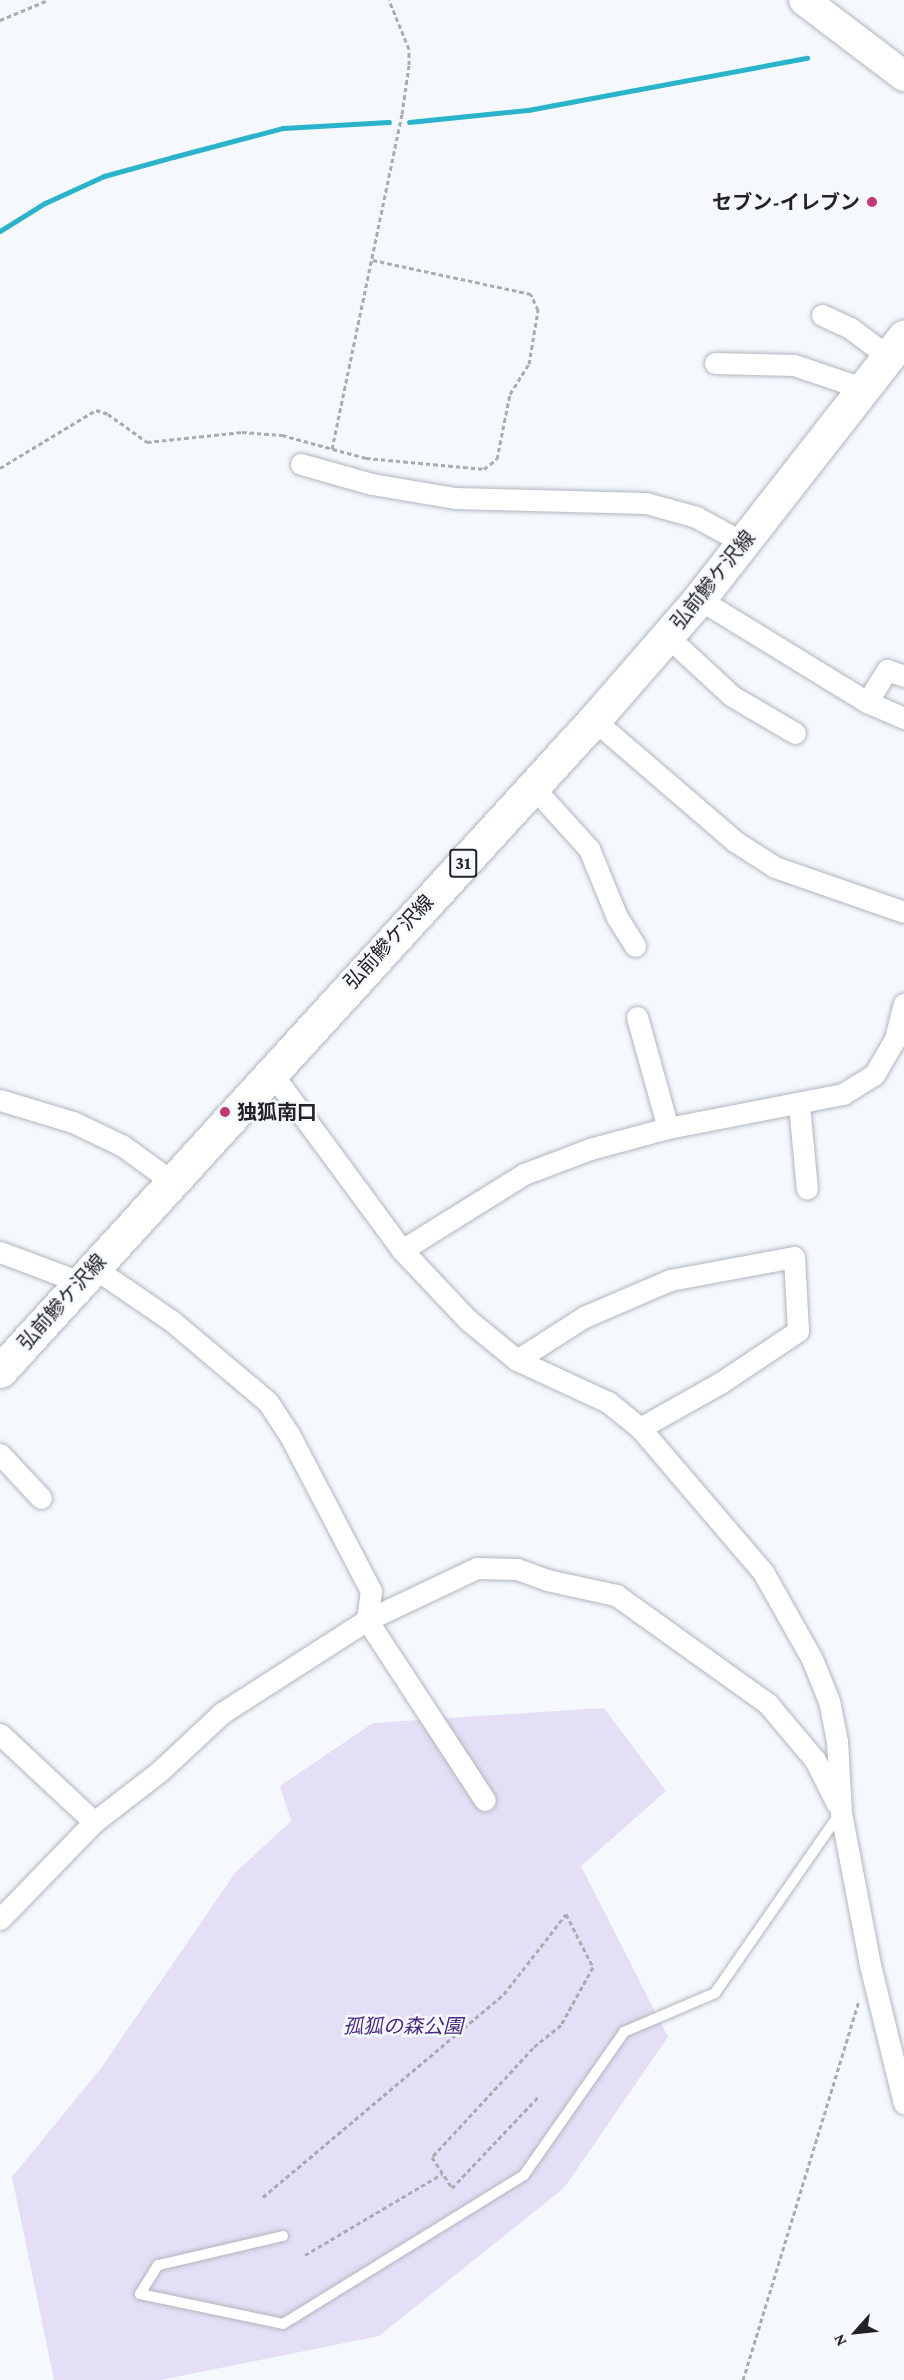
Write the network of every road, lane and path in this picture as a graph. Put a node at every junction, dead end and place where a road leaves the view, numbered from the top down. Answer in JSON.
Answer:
{"nodes":[{"id":1,"x":48,"y":0,"type":"edge"},
{"id":2,"x":389,"y":0,"type":"edge"},
{"id":3,"x":804,"y":0,"type":"edge"},
{"id":4,"x":0,"y":20,"type":"edge"},
{"id":5,"x":904,"y":76,"type":"edge"},
{"id":6,"x":372,"y":260,"type":"junction"},
{"id":7,"x":822,"y":315,"type":"dead end"},
{"id":8,"x":897,"y":347,"type":"edge"},
{"id":9,"x":715,"y":363,"type":"dead end"},
{"id":10,"x":865,"y":389,"type":"junction"},
{"id":11,"x":330,"y":459,"type":"junction"},
{"id":12,"x":301,"y":464,"type":"dead end"},
{"id":13,"x":0,"y":468,"type":"edge"},
{"id":14,"x":744,"y":543,"type":"junction"},
{"id":15,"x":699,"y":599,"type":"junction"},
{"id":16,"x":667,"y":636,"type":"junction"},
{"id":17,"x":904,"y":676,"type":"edge"},
{"id":18,"x":867,"y":702,"type":"junction"},
{"id":19,"x":904,"y":718,"type":"edge"},
{"id":20,"x":594,"y":720,"type":"junction"},
{"id":21,"x":795,"y":734,"type":"dead end"},
{"id":22,"x":533,"y":787,"type":"junction"},
{"id":23,"x":904,"y":912,"type":"edge"},
{"id":24,"x":635,"y":946,"type":"dead end"},
{"id":25,"x":904,"y":1004,"type":"edge"},
{"id":26,"x":637,"y":1017,"type":"dead end"},
{"id":27,"x":270,"y":1071,"type":"junction"},
{"id":28,"x":0,"y":1100,"type":"edge"},
{"id":29,"x":799,"y":1105,"type":"junction"},
{"id":30,"x":668,"y":1128,"type":"junction"},
{"id":31,"x":171,"y":1181,"type":"junction"},
{"id":32,"x":807,"y":1189,"type":"dead end"},
{"id":33,"x":402,"y":1250,"type":"junction"},
{"id":34,"x":0,"y":1252,"type":"edge"},
{"id":35,"x":87,"y":1274,"type":"junction"},
{"id":36,"x":517,"y":1360,"type":"junction"},
{"id":37,"x":0,"y":1371,"type":"edge"},
{"id":38,"x":639,"y":1428,"type":"junction"},
{"id":39,"x":0,"y":1454,"type":"edge"},
{"id":40,"x":41,"y":1497,"type":"dead end"},
{"id":41,"x":367,"y":1620,"type":"junction"},
{"id":42,"x":0,"y":1734,"type":"edge"},
{"id":43,"x":485,"y":1800,"type":"dead end"},
{"id":44,"x":841,"y":1813,"type":"junction"},
{"id":45,"x":94,"y":1822,"type":"junction"},
{"id":46,"x":0,"y":1919,"type":"edge"},
{"id":47,"x":870,"y":1965,"type":"junction"},
{"id":48,"x":538,"y":2097,"type":"dead end"},
{"id":49,"x":904,"y":2103,"type":"edge"},
{"id":50,"x":442,"y":2174,"type":"dead end"},
{"id":51,"x":263,"y":2197,"type":"dead end"},
{"id":52,"x":283,"y":2236,"type":"dead end"},
{"id":53,"x":304,"y":2255,"type":"dead end"},
{"id":54,"x":743,"y":2380,"type":"edge"}],
"edges":[{"from":1,"to":4,"type":"path"},
{"from":2,"to":6,"type":"path"},
{"from":3,"to":5,"type":"street"},
{"from":6,"to":11,"type":"path"},
{"from":6,"to":11,"type":"path"},
{"from":7,"to":8,"type":"street"},
{"from":8,"to":10,"type":"main road","name":"弘前鰺ケ沢線","number":"31"},
{"from":9,"to":10,"type":"street"},
{"from":10,"to":14,"type":"main road","name":"弘前鰺ケ沢線","number":"31"},
{"from":11,"to":12,"type":"street"},
{"from":11,"to":13,"type":"path"},
{"from":11,"to":14,"type":"street"},
{"from":14,"to":15,"type":"main road","name":"弘前鰺ケ沢線","number":"31"},
{"from":15,"to":16,"type":"main road","name":"弘前鰺ケ沢線","number":"31"},
{"from":15,"to":18,"type":"street"},
{"from":16,"to":20,"type":"main road","name":"弘前鰺ケ沢線","number":"31"},
{"from":16,"to":21,"type":"street"},
{"from":17,"to":18,"type":"street"},
{"from":18,"to":19,"type":"street"},
{"from":20,"to":22,"type":"main road","name":"弘前鰺ケ沢線","number":"31"},
{"from":20,"to":23,"type":"street"},
{"from":22,"to":24,"type":"street"},
{"from":22,"to":27,"type":"main road","name":"弘前鰺ケ沢線","number":"31"},
{"from":25,"to":29,"type":"street"},
{"from":26,"to":30,"type":"street"},
{"from":27,"to":31,"type":"main road","name":"弘前鰺ケ沢線","number":"31"},
{"from":27,"to":33,"type":"street"},
{"from":28,"to":31,"type":"street"},
{"from":29,"to":30,"type":"street"},
{"from":29,"to":32,"type":"street"},
{"from":30,"to":33,"type":"street"},
{"from":31,"to":35,"type":"main road","name":"弘前鰺ケ沢線","number":"31"},
{"from":33,"to":36,"type":"street"},
{"from":34,"to":35,"type":"street"},
{"from":35,"to":37,"type":"main road","name":"弘前鰺ケ沢線","number":"31"},
{"from":35,"to":41,"type":"street"},
{"from":36,"to":38,"type":"street"},
{"from":36,"to":38,"type":"street"},
{"from":38,"to":44,"type":"street"},
{"from":39,"to":40,"type":"street"},
{"from":41,"to":43,"type":"street"},
{"from":41,"to":44,"type":"street"},
{"from":41,"to":45,"type":"street"},
{"from":42,"to":45,"type":"street"},
{"from":44,"to":47,"type":"street"},
{"from":44,"to":52,"type":"lane"},
{"from":45,"to":46,"type":"street"},
{"from":47,"to":49,"type":"street"},
{"from":47,"to":54,"type":"path"},
{"from":48,"to":51,"type":"path"},
{"from":50,"to":53,"type":"path"}]}
